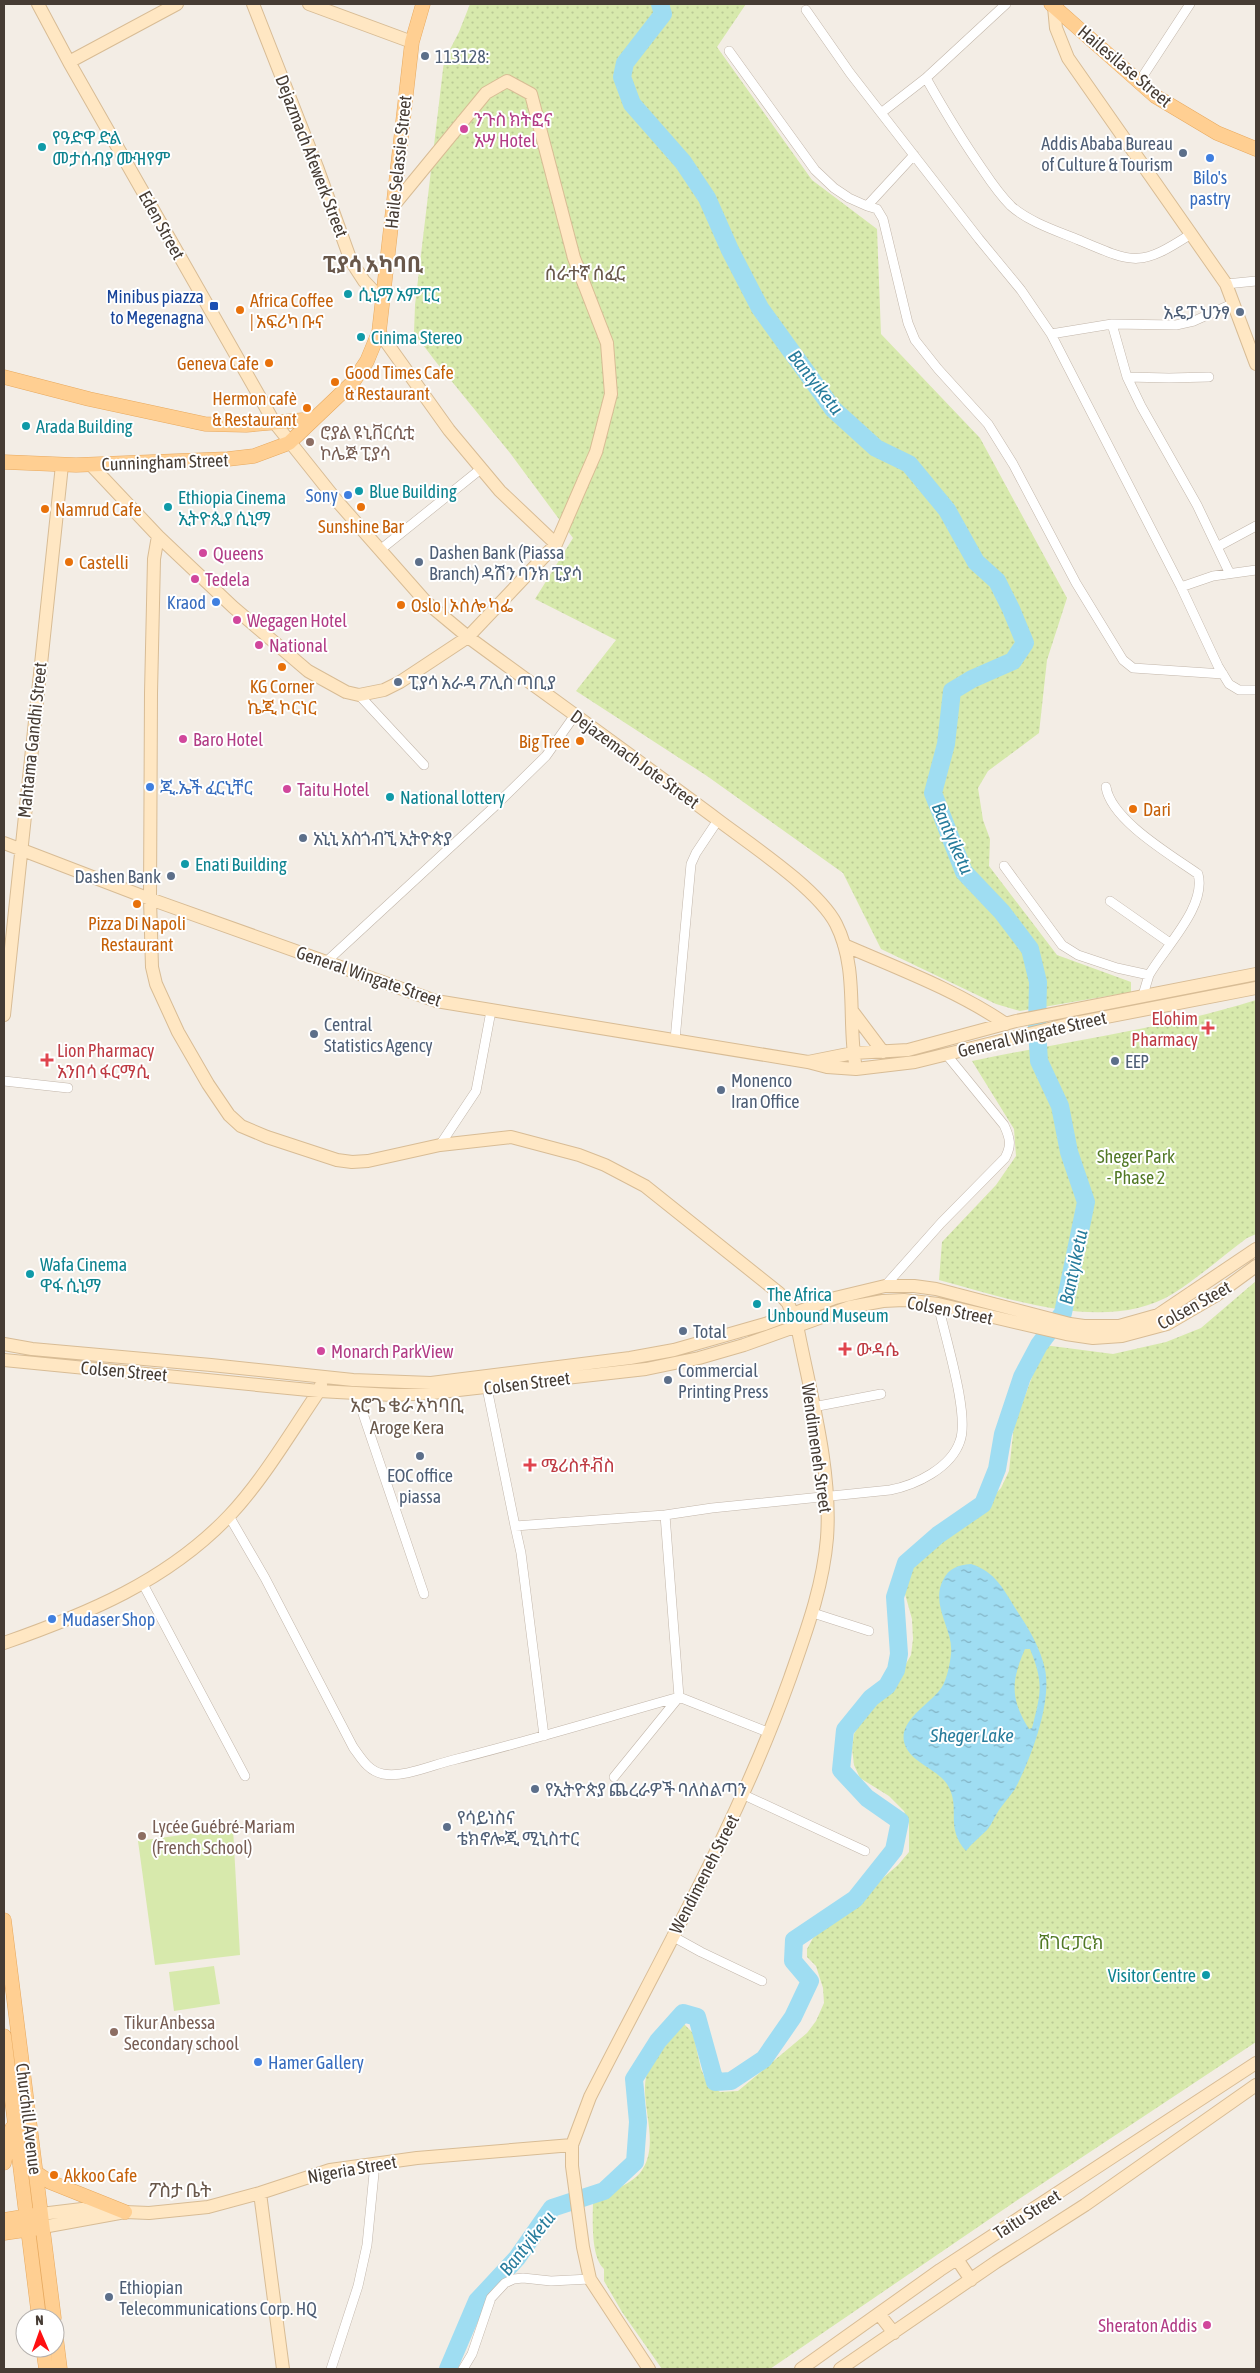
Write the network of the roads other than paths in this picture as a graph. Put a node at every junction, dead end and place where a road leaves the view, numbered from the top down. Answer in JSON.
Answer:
{"nodes":[{"id":1,"x":38,"y":4,"type":"edge"},
{"id":2,"x":177,"y":4,"type":"edge"},
{"id":3,"x":253,"y":4,"type":"edge"},
{"id":4,"x":309,"y":4,"type":"edge"},
{"id":5,"x":423,"y":4,"type":"edge"},
{"id":6,"x":1006,"y":4,"type":"edge"},
{"id":7,"x":1190,"y":4,"type":"edge"},
{"id":8,"x":1053,"y":5,"type":"edge"},
{"id":9,"x":806,"y":10,"type":"dead end"},
{"id":10,"x":412,"y":42,"type":"junction"},
{"id":11,"x":729,"y":51,"type":"dead end"},
{"id":12,"x":69,"y":62,"type":"junction"},
{"id":13,"x":926,"y":78,"type":"junction"},
{"id":14,"x":1140,"y":82,"type":"junction"},
{"id":15,"x":881,"y":113,"type":"junction"},
{"id":16,"x":1256,"y":149,"type":"edge"},
{"id":17,"x":914,"y":155,"type":"junction"},
{"id":18,"x":394,"y":205,"type":"junction"},
{"id":19,"x":867,"y":206,"type":"junction"},
{"id":20,"x":1192,"y":234,"type":"junction"},
{"id":21,"x":1256,"y":281,"type":"edge"},
{"id":22,"x":1226,"y":284,"type":"junction"},
{"id":23,"x":382,"y":300,"type":"junction"},
{"id":24,"x":1234,"y":303,"type":"junction"},
{"id":25,"x":1112,"y":324,"type":"junction"},
{"id":26,"x":379,"y":332,"type":"junction"},
{"id":27,"x":1051,"y":334,"type":"junction"},
{"id":28,"x":1256,"y":364,"type":"edge"},
{"id":29,"x":4,"y":377,"type":"edge"},
{"id":30,"x":1127,"y":377,"type":"junction"},
{"id":31,"x":1208,"y":377,"type":"dead end"},
{"id":32,"x":314,"y":419,"type":"junction"},
{"id":33,"x":274,"y":422,"type":"junction"},
{"id":34,"x":289,"y":444,"type":"junction"},
{"id":35,"x":4,"y":462,"type":"edge"},
{"id":36,"x":62,"y":464,"type":"junction"},
{"id":37,"x":91,"y":465,"type":"junction"},
{"id":38,"x":310,"y":467,"type":"joint"},
{"id":39,"x":482,"y":468,"type":"junction"},
{"id":40,"x":1256,"y":526,"type":"edge"},
{"id":41,"x":158,"y":536,"type":"junction"},
{"id":42,"x":556,"y":544,"type":"junction"},
{"id":43,"x":1217,"y":547,"type":"junction"},
{"id":44,"x":380,"y":550,"type":"junction"},
{"id":45,"x":1256,"y":570,"type":"edge"},
{"id":46,"x":1229,"y":572,"type":"junction"},
{"id":47,"x":1180,"y":587,"type":"junction"},
{"id":48,"x":468,"y":637,"type":"junction"},
{"id":49,"x":1224,"y":674,"type":"junction"},
{"id":50,"x":1256,"y":690,"type":"edge"},
{"id":51,"x":359,"y":695,"type":"junction"},
{"id":52,"x":575,"y":716,"type":"junction"},
{"id":53,"x":424,"y":765,"type":"dead end"},
{"id":54,"x":1106,"y":787,"type":"dead end"},
{"id":55,"x":718,"y":820,"type":"junction"},
{"id":56,"x":4,"y":843,"type":"edge"},
{"id":57,"x":20,"y":850,"type":"junction"},
{"id":58,"x":1004,"y":866,"type":"dead end"},
{"id":59,"x":150,"y":899,"type":"junction"},
{"id":60,"x":1110,"y":901,"type":"dead end"},
{"id":61,"x":1170,"y":943,"type":"junction"},
{"id":62,"x":844,"y":945,"type":"junction"},
{"id":63,"x":326,"y":962,"type":"junction"},
{"id":64,"x":1256,"y":974,"type":"edge"},
{"id":65,"x":1149,"y":975,"type":"junction"},
{"id":66,"x":1256,"y":988,"type":"edge"},
{"id":67,"x":1143,"y":995,"type":"junction"},
{"id":68,"x":491,"y":1011,"type":"junction"},
{"id":69,"x":853,"y":1012,"type":"junction"},
{"id":70,"x":4,"y":1015,"type":"edge"},
{"id":71,"x":1064,"y":1019,"type":"junction"},
{"id":72,"x":1011,"y":1022,"type":"junction"},
{"id":73,"x":675,"y":1040,"type":"junction"},
{"id":74,"x":883,"y":1052,"type":"junction"},
{"id":75,"x":853,"y":1053,"type":"junction"},
{"id":76,"x":946,"y":1054,"type":"junction"},
{"id":77,"x":808,"y":1062,"type":"junction"},
{"id":78,"x":856,"y":1069,"type":"junction"},
{"id":79,"x":4,"y":1081,"type":"edge"},
{"id":80,"x":68,"y":1088,"type":"dead end"},
{"id":81,"x":440,"y":1145,"type":"junction"},
{"id":82,"x":1256,"y":1249,"type":"edge"},
{"id":83,"x":1256,"y":1266,"type":"edge"},
{"id":84,"x":885,"y":1286,"type":"junction"},
{"id":85,"x":938,"y":1304,"type":"junction"},
{"id":86,"x":795,"y":1319,"type":"junction"},
{"id":87,"x":1009,"y":1322,"type":"joint"},
{"id":88,"x":1068,"y":1329,"type":"junction"},
{"id":89,"x":4,"y":1344,"type":"edge"},
{"id":90,"x":4,"y":1360,"type":"edge"},
{"id":91,"x":324,"y":1377,"type":"junction"},
{"id":92,"x":432,"y":1388,"type":"junction"},
{"id":93,"x":486,"y":1388,"type":"junction"},
{"id":94,"x":320,"y":1391,"type":"junction"},
{"id":95,"x":356,"y":1393,"type":"junction"},
{"id":96,"x":881,"y":1394,"type":"dead end"},
{"id":97,"x":813,"y":1407,"type":"junction"},
{"id":98,"x":827,"y":1496,"type":"junction"},
{"id":99,"x":665,"y":1515,"type":"junction"},
{"id":100,"x":229,"y":1516,"type":"junction"},
{"id":101,"x":515,"y":1526,"type":"junction"},
{"id":102,"x":143,"y":1584,"type":"junction"},
{"id":103,"x":424,"y":1594,"type":"dead end"},
{"id":104,"x":813,"y":1613,"type":"junction"},
{"id":105,"x":869,"y":1631,"type":"dead end"},
{"id":106,"x":4,"y":1643,"type":"edge"},
{"id":107,"x":679,"y":1697,"type":"junction"},
{"id":108,"x":770,"y":1733,"type":"junction"},
{"id":109,"x":544,"y":1736,"type":"junction"},
{"id":110,"x":245,"y":1776,"type":"dead end"},
{"id":111,"x":614,"y":1777,"type":"dead end"},
{"id":112,"x":744,"y":1795,"type":"junction"},
{"id":113,"x":865,"y":1851,"type":"dead end"},
{"id":114,"x":4,"y":1920,"type":"edge"},
{"id":115,"x":672,"y":1936,"type":"junction"},
{"id":116,"x":762,"y":1980,"type":"dead end"},
{"id":117,"x":4,"y":2036,"type":"edge"},
{"id":118,"x":1256,"y":2063,"type":"edge"},
{"id":119,"x":1256,"y":2085,"type":"edge"},
{"id":120,"x":14,"y":2118,"type":"junction"},
{"id":121,"x":572,"y":2145,"type":"junction"},
{"id":122,"x":4,"y":2163,"type":"edge"},
{"id":123,"x":375,"y":2164,"type":"junction"},
{"id":124,"x":35,"y":2172,"type":"junction"},
{"id":125,"x":260,"y":2193,"type":"junction"},
{"id":126,"x":1055,"y":2195,"type":"junction"},
{"id":127,"x":125,"y":2212,"type":"junction"},
{"id":128,"x":1031,"y":2212,"type":"junction"},
{"id":129,"x":1068,"y":2215,"type":"junction"},
{"id":130,"x":4,"y":2220,"type":"edge"},
{"id":131,"x":42,"y":2221,"type":"junction"},
{"id":132,"x":28,"y":2223,"type":"junction"},
{"id":133,"x":1043,"y":2231,"type":"junction"},
{"id":134,"x":4,"y":2233,"type":"edge"},
{"id":135,"x":982,"y":2243,"type":"junction"},
{"id":136,"x":957,"y":2259,"type":"junction"},
{"id":137,"x":996,"y":2262,"type":"junction"},
{"id":138,"x":590,"y":2280,"type":"junction"},
{"id":139,"x":971,"y":2280,"type":"junction"},
{"id":140,"x":38,"y":2308,"type":"edge"},
{"id":141,"x":53,"y":2308,"type":"edge"},
{"id":142,"x":879,"y":2314,"type":"junction"},
{"id":143,"x":853,"y":2332,"type":"junction"},
{"id":144,"x":894,"y":2333,"type":"junction"},
{"id":145,"x":866,"y":2352,"type":"junction"},
{"id":146,"x":283,"y":2369,"type":"edge"},
{"id":147,"x":332,"y":2369,"type":"edge"},
{"id":148,"x":463,"y":2369,"type":"edge"},
{"id":149,"x":649,"y":2369,"type":"edge"},
{"id":150,"x":800,"y":2369,"type":"edge"},
{"id":151,"x":840,"y":2369,"type":"edge"}],
"edges":[{"from":1,"to":12,"type":"main road","name":"Eden Street"},
{"from":2,"to":12,"type":"main road"},
{"from":3,"to":23,"type":"main road","name":"Dejazmach Afewerk Street"},
{"from":4,"to":10,"type":"main road"},
{"from":5,"to":10,"type":"main road","name":"Haile Selassie Street"},
{"from":6,"to":13,"type":"street"},
{"from":7,"to":14,"type":"street"},
{"from":8,"to":14,"type":"main road","name":"Hailesilase Street"},
{"from":8,"to":20,"type":"main road"},
{"from":9,"to":15,"type":"street"},
{"from":10,"to":18,"type":"main road","name":"Haile Selassie Street"},
{"from":11,"to":19,"type":"street"},
{"from":12,"to":33,"type":"main road","name":"Eden Street"},
{"from":13,"to":15,"type":"street"},
{"from":13,"to":20,"type":"street"},
{"from":14,"to":16,"type":"main road","name":"Hailesilase Street"},
{"from":15,"to":17,"type":"street"},
{"from":17,"to":19,"type":"street"},
{"from":17,"to":27,"type":"street"},
{"from":18,"to":23,"type":"main road","name":"Haile Selassie Street"},
{"from":18,"to":42,"type":"main road"},
{"from":19,"to":49,"type":"street"},
{"from":20,"to":22,"type":"main road"},
{"from":21,"to":22,"type":"street"},
{"from":22,"to":24,"type":"main road"},
{"from":23,"to":26,"type":"main road","name":"Haile Selassie Street"},
{"from":24,"to":25,"type":"street"},
{"from":24,"to":28,"type":"main road"},
{"from":25,"to":27,"type":"street"},
{"from":25,"to":30,"type":"street"},
{"from":26,"to":32,"type":"main road","name":"Haile Selassie Street"},
{"from":26,"to":39,"type":"main road"},
{"from":27,"to":47,"type":"street"},
{"from":29,"to":33,"type":"main road"},
{"from":30,"to":31,"type":"street"},
{"from":30,"to":43,"type":"street"},
{"from":32,"to":33,"type":"main road"},
{"from":32,"to":34,"type":"main road","name":"Cunningham Street"},
{"from":33,"to":34,"type":"main road","name":"Eden Street"},
{"from":34,"to":37,"type":"main road","name":"Cunningham Street"},
{"from":34,"to":38,"type":"main road","name":"Eden Street"},
{"from":35,"to":36,"type":"main road","name":"Cunningham Street"},
{"from":36,"to":37,"type":"main road","name":"Cunningham Street"},
{"from":36,"to":57,"type":"main road","name":"Mahtama Gandhi Street"},
{"from":37,"to":41,"type":"main road"},
{"from":38,"to":44,"type":"main road","name":"Dejazemach Jote Street"},
{"from":39,"to":42,"type":"main road"},
{"from":39,"to":44,"type":"street"},
{"from":40,"to":43,"type":"street"},
{"from":41,"to":51,"type":"main road"},
{"from":41,"to":59,"type":"main road"},
{"from":42,"to":48,"type":"main road"},
{"from":43,"to":46,"type":"street"},
{"from":44,"to":48,"type":"main road","name":"Dejazemach Jote Street"},
{"from":45,"to":46,"type":"street"},
{"from":46,"to":47,"type":"street"},
{"from":47,"to":49,"type":"street"},
{"from":48,"to":51,"type":"main road"},
{"from":48,"to":52,"type":"main road","name":"Dejazemach Jote Street"},
{"from":49,"to":50,"type":"street"},
{"from":51,"to":53,"type":"street"},
{"from":52,"to":55,"type":"main road","name":"Dejazemach Jote Street"},
{"from":52,"to":63,"type":"street"},
{"from":54,"to":61,"type":"street"},
{"from":55,"to":62,"type":"main road","name":"Dejazemach Jote Street"},
{"from":55,"to":73,"type":"street"},
{"from":56,"to":57,"type":"main road","name":"General Wingate Street"},
{"from":57,"to":59,"type":"main road","name":"General Wingate Street"},
{"from":57,"to":70,"type":"main road","name":"Mahtama Gandhi Street"},
{"from":58,"to":65,"type":"street"},
{"from":59,"to":63,"type":"main road","name":"General Wingate Street"},
{"from":59,"to":81,"type":"main road"},
{"from":60,"to":61,"type":"street"},
{"from":61,"to":65,"type":"street"},
{"from":62,"to":69,"type":"main road","name":"Dejazemach Jote Street"},
{"from":62,"to":72,"type":"main road"},
{"from":63,"to":68,"type":"main road","name":"General Wingate Street"},
{"from":64,"to":67,"type":"main road","name":"General Wingate Street"},
{"from":65,"to":67,"type":"street"},
{"from":66,"to":71,"type":"main road","name":"General Wingate Street"},
{"from":67,"to":71,"type":"main road","name":"General Wingate Street"},
{"from":68,"to":73,"type":"main road","name":"General Wingate Street"},
{"from":68,"to":81,"type":"street"},
{"from":69,"to":74,"type":"main road"},
{"from":69,"to":75,"type":"main road","name":"Dejazemach Jote Street"},
{"from":71,"to":72,"type":"main road","name":"General Wingate Street"},
{"from":71,"to":76,"type":"main road","name":"General Wingate Street"},
{"from":72,"to":74,"type":"main road","name":"General Wingate Street"},
{"from":73,"to":77,"type":"main road","name":"General Wingate Street"},
{"from":74,"to":75,"type":"main road","name":"General Wingate Street"},
{"from":75,"to":77,"type":"main road","name":"General Wingate Street"},
{"from":75,"to":78,"type":"main road","name":"Dejazemach Jote Street"},
{"from":76,"to":78,"type":"main road","name":"General Wingate Street"},
{"from":76,"to":84,"type":"street"},
{"from":77,"to":78,"type":"main road","name":"General Wingate Street"},
{"from":79,"to":80,"type":"street"},
{"from":81,"to":86,"type":"main road"},
{"from":82,"to":88,"type":"main road"},
{"from":83,"to":88,"type":"main road","name":"Colsen Steet"},
{"from":84,"to":86,"type":"main road"},
{"from":84,"to":88,"type":"main road"},
{"from":85,"to":86,"type":"main road","name":"Colsen Street"},
{"from":85,"to":87,"type":"main road","name":"Colsen Street"},
{"from":85,"to":98,"type":"street"},
{"from":86,"to":92,"type":"main road"},
{"from":86,"to":93,"type":"main road","name":"Colsen Street"},
{"from":86,"to":97,"type":"main road","name":"Wendimeneh Street"},
{"from":87,"to":88,"type":"main road","name":"Colsen Steet"},
{"from":89,"to":91,"type":"main road"},
{"from":90,"to":94,"type":"main road","name":"Colsen Street"},
{"from":91,"to":92,"type":"main road"},
{"from":91,"to":94,"type":"main road"},
{"from":92,"to":93,"type":"main road","name":"Colsen Street"},
{"from":92,"to":95,"type":"main road","name":"Colsen Street"},
{"from":93,"to":101,"type":"street"},
{"from":94,"to":95,"type":"main road","name":"Colsen Street"},
{"from":94,"to":100,"type":"main road"},
{"from":95,"to":103,"type":"street"},
{"from":96,"to":97,"type":"street"},
{"from":97,"to":98,"type":"main road","name":"Wendimeneh Street"},
{"from":98,"to":99,"type":"street"},
{"from":98,"to":104,"type":"main road","name":"Wendimeneh Street"},
{"from":99,"to":101,"type":"street"},
{"from":99,"to":107,"type":"street"},
{"from":100,"to":102,"type":"main road"},
{"from":100,"to":109,"type":"street"},
{"from":101,"to":109,"type":"street"},
{"from":102,"to":106,"type":"main road"},
{"from":102,"to":110,"type":"street"},
{"from":104,"to":105,"type":"street"},
{"from":104,"to":108,"type":"main road","name":"Wendimeneh Street"},
{"from":107,"to":108,"type":"street"},
{"from":107,"to":109,"type":"street"},
{"from":107,"to":111,"type":"street"},
{"from":108,"to":112,"type":"main road","name":"Wendimeneh Street"},
{"from":112,"to":113,"type":"street"},
{"from":112,"to":115,"type":"main road","name":"Wendimeneh Street"},
{"from":114,"to":124,"type":"main road","name":"Churchill Avenue"},
{"from":115,"to":116,"type":"street"},
{"from":115,"to":121,"type":"main road","name":"Wendimeneh Street"},
{"from":117,"to":120,"type":"main road","name":"Churchill Avenue"},
{"from":118,"to":126,"type":"main road","name":"Taitu Street"},
{"from":119,"to":129,"type":"main road","name":"Taitu Street"},
{"from":120,"to":122,"type":"main road"},
{"from":120,"to":132,"type":"main road","name":"Churchill Avenue"},
{"from":121,"to":123,"type":"main road","name":"Nigeria Street"},
{"from":121,"to":138,"type":"main road","name":"Wendimeneh Street"},
{"from":123,"to":125,"type":"main road","name":"Nigeria Street"},
{"from":123,"to":147,"type":"street"},
{"from":124,"to":127,"type":"main road"},
{"from":124,"to":131,"type":"main road","name":"Churchill Avenue"},
{"from":125,"to":127,"type":"main road","name":"Nigeria Street"},
{"from":125,"to":146,"type":"main road"},
{"from":126,"to":128,"type":"main road","name":"Taitu Street"},
{"from":126,"to":129,"type":"main road"},
{"from":127,"to":131,"type":"main road","name":"Nigeria Street"},
{"from":128,"to":133,"type":"main road"},
{"from":128,"to":135,"type":"main road","name":"Taitu Street"},
{"from":129,"to":133,"type":"main road","name":"Taitu Street"},
{"from":130,"to":132,"type":"main road"},
{"from":131,"to":132,"type":"main road"},
{"from":131,"to":141,"type":"main road","name":"Churchill Avenue"},
{"from":132,"to":134,"type":"main road"},
{"from":132,"to":140,"type":"main road","name":"Churchill Avenue"},
{"from":133,"to":137,"type":"main road","name":"Taitu Street"},
{"from":135,"to":136,"type":"main road","name":"Taitu Street"},
{"from":135,"to":137,"type":"main road"},
{"from":136,"to":139,"type":"main road"},
{"from":136,"to":142,"type":"main road","name":"Taitu Street"},
{"from":137,"to":139,"type":"main road","name":"Taitu Street"},
{"from":138,"to":148,"type":"street"},
{"from":138,"to":149,"type":"main road","name":"Wendimeneh Street"},
{"from":139,"to":144,"type":"main road","name":"Taitu Street"},
{"from":142,"to":143,"type":"main road","name":"Taitu Street"},
{"from":142,"to":144,"type":"main road"},
{"from":143,"to":145,"type":"main road"},
{"from":143,"to":150,"type":"main road","name":"Taitu Street"},
{"from":144,"to":145,"type":"main road","name":"Taitu Street"},
{"from":145,"to":151,"type":"main road","name":"Taitu Street"}]}
